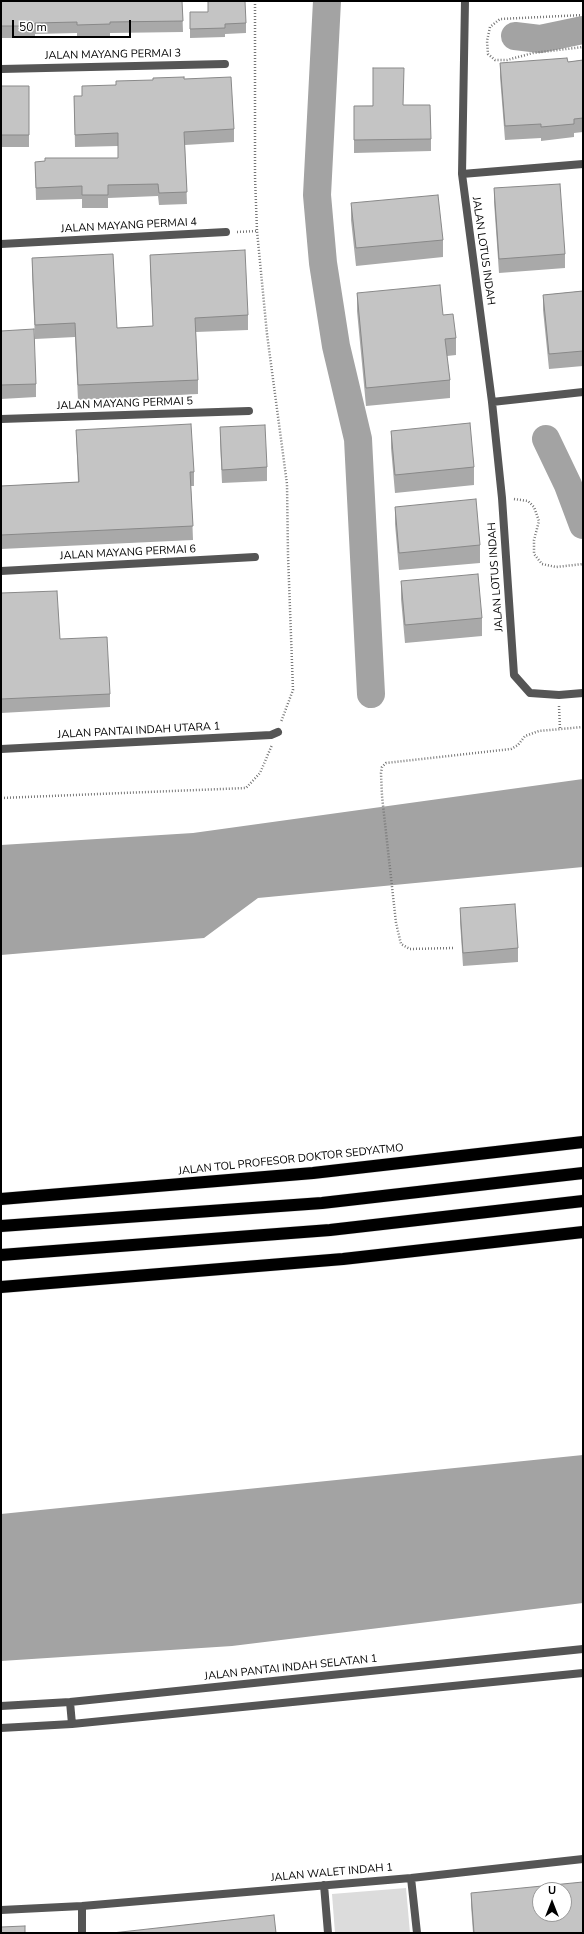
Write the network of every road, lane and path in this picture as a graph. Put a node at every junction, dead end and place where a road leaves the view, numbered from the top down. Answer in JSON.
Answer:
{"nodes":[{"id":1,"x":254,"y":1,"type":"edge"},
{"id":2,"x":465,"y":1,"type":"edge"},
{"id":3,"x":583,"y":15,"type":"edge"},
{"id":4,"x":583,"y":47,"type":"edge"},
{"id":5,"x":225,"y":64,"type":"dead end"},
{"id":6,"x":1,"y":69,"type":"edge"},
{"id":7,"x":583,"y":164,"type":"edge"},
{"id":8,"x":462,"y":174,"type":"junction"},
{"id":9,"x":257,"y":231,"type":"junction"},
{"id":10,"x":226,"y":232,"type":"joint"},
{"id":11,"x":1,"y":244,"type":"edge"},
{"id":12,"x":583,"y":392,"type":"edge"},
{"id":13,"x":492,"y":402,"type":"junction"},
{"id":14,"x":249,"y":411,"type":"dead end"},
{"id":15,"x":1,"y":419,"type":"edge"},
{"id":16,"x":502,"y":498,"type":"junction"},
{"id":17,"x":255,"y":557,"type":"dead end"},
{"id":18,"x":583,"y":564,"type":"edge"},
{"id":19,"x":1,"y":571,"type":"edge"},
{"id":20,"x":583,"y":693,"type":"edge"},
{"id":21,"x":559,"y":695,"type":"junction"},
{"id":22,"x":583,"y":727,"type":"edge"},
{"id":23,"x":560,"y":729,"type":"junction"},
{"id":24,"x":278,"y":732,"type":"junction"},
{"id":25,"x":1,"y":749,"type":"edge"},
{"id":26,"x":1,"y":798,"type":"edge"},
{"id":27,"x":453,"y":948,"type":"dead end"},
{"id":28,"x":583,"y":1142,"type":"edge"},
{"id":29,"x":583,"y":1173,"type":"edge"},
{"id":30,"x":1,"y":1199,"type":"edge"},
{"id":31,"x":583,"y":1201,"type":"edge"},
{"id":32,"x":1,"y":1226,"type":"edge"},
{"id":33,"x":583,"y":1232,"type":"edge"},
{"id":34,"x":1,"y":1255,"type":"edge"},
{"id":35,"x":1,"y":1288,"type":"edge"},
{"id":36,"x":583,"y":1649,"type":"edge"},
{"id":37,"x":583,"y":1673,"type":"edge"},
{"id":38,"x":70,"y":1702,"type":"junction"},
{"id":39,"x":1,"y":1706,"type":"edge"},
{"id":40,"x":72,"y":1724,"type":"junction"},
{"id":41,"x":1,"y":1728,"type":"edge"},
{"id":42,"x":583,"y":1859,"type":"edge"},
{"id":43,"x":411,"y":1878,"type":"junction"},
{"id":44,"x":324,"y":1885,"type":"junction"},
{"id":45,"x":82,"y":1906,"type":"junction"},
{"id":46,"x":1,"y":1910,"type":"edge"},
{"id":47,"x":82,"y":1933,"type":"edge"},
{"id":48,"x":328,"y":1933,"type":"edge"},
{"id":49,"x":417,"y":1933,"type":"edge"}],
"edges":[{"from":1,"to":9,"type":"path"},
{"from":2,"to":8,"type":"street","name":"JALAN LOTUS INDAH"},
{"from":3,"to":4,"type":"path"},
{"from":5,"to":6,"type":"street","name":"JALAN MAYANG PERMAI 3"},
{"from":7,"to":8,"type":"street"},
{"from":8,"to":13,"type":"street","name":"JALAN LOTUS INDAH"},
{"from":9,"to":10,"type":"path"},
{"from":9,"to":24,"type":"path"},
{"from":10,"to":11,"type":"street","name":"JALAN MAYANG PERMAI 4"},
{"from":12,"to":13,"type":"street"},
{"from":13,"to":16,"type":"street","name":"JALAN LOTUS INDAH"},
{"from":14,"to":15,"type":"street","name":"JALAN MAYANG PERMAI 5"},
{"from":16,"to":18,"type":"path"},
{"from":16,"to":21,"type":"street","name":"JALAN LOTUS INDAH"},
{"from":17,"to":19,"type":"street","name":"JALAN MAYANG PERMAI 6"},
{"from":20,"to":21,"type":"street","name":"JALAN LOTUS INDAH"},
{"from":21,"to":23,"type":"path"},
{"from":22,"to":23,"type":"path"},
{"from":23,"to":27,"type":"path"},
{"from":24,"to":25,"type":"street","name":"JALAN PANTAI INDAH UTARA 1"},
{"from":24,"to":26,"type":"path"},
{"from":28,"to":30,"type":"highway","name":"JALAN TOL PROFESOR DOKTOR SEDYATMO"},
{"from":29,"to":32,"type":"highway"},
{"from":31,"to":34,"type":"highway"},
{"from":33,"to":35,"type":"highway"},
{"from":36,"to":38,"type":"street","name":"JALAN PANTAI INDAH SELATAN 1"},
{"from":37,"to":40,"type":"street"},
{"from":38,"to":39,"type":"street","name":"JALAN PANTAI INDAH SELATAN 1"},
{"from":38,"to":40,"type":"street"},
{"from":40,"to":41,"type":"street"},
{"from":42,"to":43,"type":"street","name":"JALAN WALET INDAH 1"},
{"from":43,"to":44,"type":"street","name":"JALAN WALET INDAH 1"},
{"from":43,"to":49,"type":"street"},
{"from":44,"to":45,"type":"street","name":"JALAN WALET INDAH 1"},
{"from":44,"to":48,"type":"street"},
{"from":45,"to":46,"type":"street","name":"JALAN WALET INDAH 1"},
{"from":45,"to":47,"type":"street"}]}
